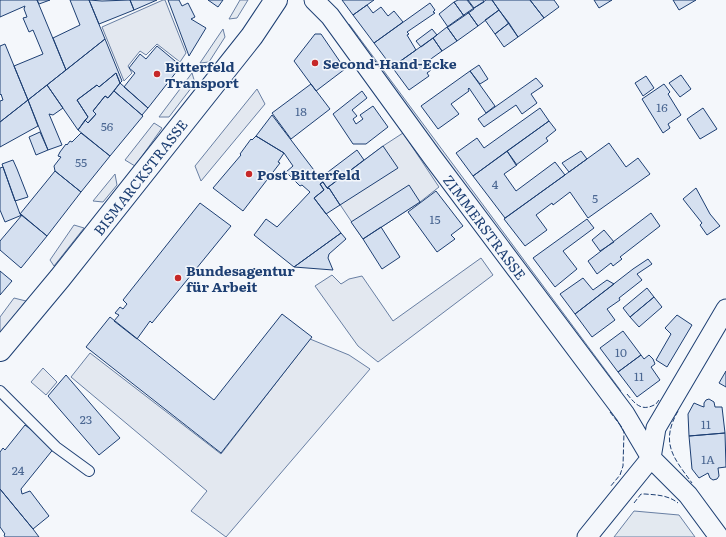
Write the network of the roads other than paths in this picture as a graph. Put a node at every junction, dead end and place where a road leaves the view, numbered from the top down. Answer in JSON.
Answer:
{"nodes":[{"id":1,"x":276,"y":0,"type":"edge"},
{"id":2,"x":314,"y":0,"type":"edge"},
{"id":3,"x":726,"y":309,"type":"edge"},
{"id":4,"x":0,"y":350,"type":"edge"},
{"id":5,"x":0,"y":391,"type":"edge"},
{"id":6,"x":651,"y":458,"type":"junction"},
{"id":7,"x":89,"y":471,"type":"dead end"},
{"id":8,"x":587,"y":537,"type":"edge"},
{"id":9,"x":719,"y":537,"type":"edge"}],
"edges":[{"from":1,"to":4,"type":"main road","name":"BISMARCKSTRASSE"},
{"from":2,"to":6,"type":"street","name":"ZIMMERSTRASSE"},
{"from":3,"to":6,"type":"street"},
{"from":5,"to":7,"type":"lane"},
{"from":6,"to":8,"type":"street"},
{"from":6,"to":9,"type":"street","name":"ZIMMERSTRASSE"}]}
